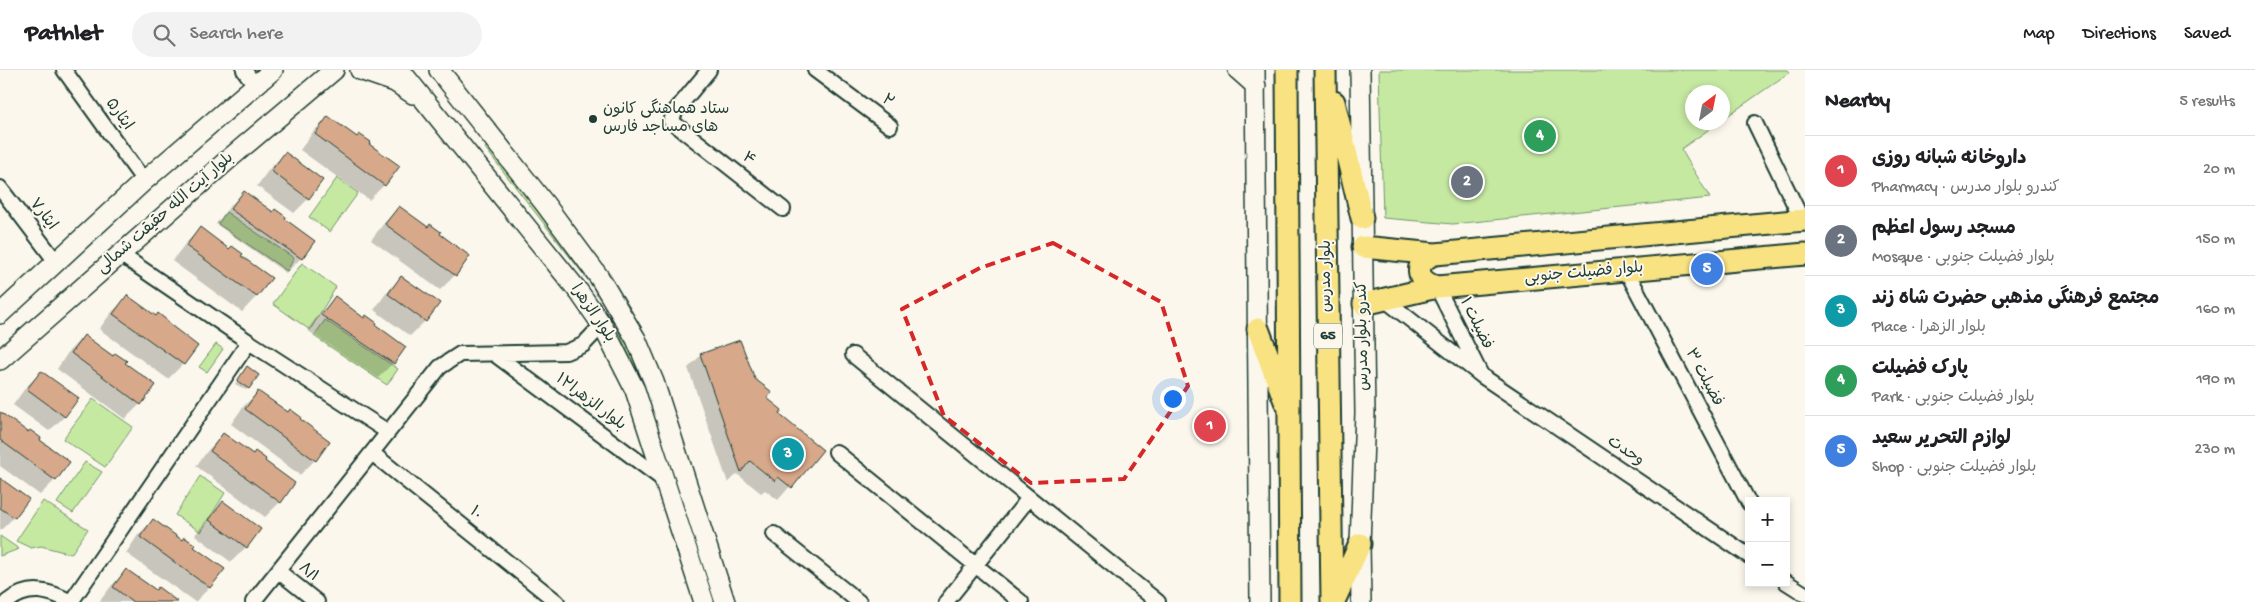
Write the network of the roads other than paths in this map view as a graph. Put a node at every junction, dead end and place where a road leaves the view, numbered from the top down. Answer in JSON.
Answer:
{"nodes":[{"id":1,"x":64,"y":70,"type":"edge"},
{"id":2,"x":273,"y":70,"type":"edge"},
{"id":3,"x":360,"y":70,"type":"edge"},
{"id":4,"x":400,"y":70,"type":"edge"},
{"id":5,"x":709,"y":70,"type":"edge"},
{"id":6,"x":815,"y":70,"type":"edge"},
{"id":7,"x":1238,"y":70,"type":"edge"},
{"id":8,"x":1287,"y":70,"type":"edge"},
{"id":9,"x":1326,"y":70,"type":"edge"},
{"id":10,"x":1360,"y":70,"type":"edge"},
{"id":11,"x":443,"y":72,"type":"edge"},
{"id":12,"x":322,"y":74,"type":"edge"},
{"id":13,"x":250,"y":78,"type":"edge"},
{"id":14,"x":1256,"y":78,"type":"edge"},
{"id":15,"x":426,"y":103,"type":"junction"},
{"id":16,"x":1755,"y":123,"type":"dead end"},
{"id":17,"x":890,"y":126,"type":"dead end"},
{"id":18,"x":144,"y":181,"type":"junction"},
{"id":19,"x":0,"y":188,"type":"edge"},
{"id":20,"x":784,"y":209,"type":"dead end"},
{"id":21,"x":1362,"y":218,"type":"junction"},
{"id":22,"x":1803,"y":220,"type":"edge"},
{"id":23,"x":1698,"y":229,"type":"junction"},
{"id":24,"x":1362,"y":247,"type":"junction"},
{"id":25,"x":120,"y":254,"type":"junction"},
{"id":26,"x":1435,"y":254,"type":"junction"},
{"id":27,"x":1805,"y":254,"type":"edge"},
{"id":28,"x":56,"y":263,"type":"junction"},
{"id":29,"x":1700,"y":264,"type":"junction"},
{"id":30,"x":1626,"y":270,"type":"junction"},
{"id":31,"x":1437,"y":287,"type":"junction"},
{"id":32,"x":1374,"y":301,"type":"junction"},
{"id":33,"x":0,"y":314,"type":"edge"},
{"id":34,"x":602,"y":325,"type":"junction"},
{"id":35,"x":1258,"y":329,"type":"junction"},
{"id":36,"x":249,"y":342,"type":"junction"},
{"id":37,"x":494,"y":353,"type":"junction"},
{"id":38,"x":853,"y":355,"type":"dead end"},
{"id":39,"x":0,"y":360,"type":"edge"},
{"id":40,"x":1482,"y":376,"type":"junction"},
{"id":41,"x":1290,"y":414,"type":"junction"},
{"id":42,"x":388,"y":432,"type":"junction"},
{"id":43,"x":836,"y":452,"type":"dead end"},
{"id":44,"x":372,"y":453,"type":"junction"},
{"id":45,"x":665,"y":481,"type":"junction"},
{"id":46,"x":1746,"y":497,"type":"edge"},
{"id":47,"x":1029,"y":498,"type":"junction"},
{"id":48,"x":774,"y":534,"type":"dead end"},
{"id":49,"x":1360,"y":544,"type":"junction"},
{"id":50,"x":1745,"y":553,"type":"edge"},
{"id":51,"x":976,"y":565,"type":"junction"},
{"id":52,"x":278,"y":571,"type":"junction"},
{"id":53,"x":1790,"y":582,"type":"edge"},
{"id":54,"x":1805,"y":594,"type":"edge"},
{"id":55,"x":7,"y":602,"type":"edge"},
{"id":56,"x":71,"y":602,"type":"edge"},
{"id":57,"x":253,"y":602,"type":"edge"},
{"id":58,"x":317,"y":602,"type":"edge"},
{"id":59,"x":557,"y":602,"type":"edge"},
{"id":60,"x":704,"y":602,"type":"edge"},
{"id":61,"x":725,"y":602,"type":"edge"},
{"id":62,"x":859,"y":602,"type":"edge"},
{"id":63,"x":946,"y":602,"type":"edge"},
{"id":64,"x":1021,"y":602,"type":"edge"},
{"id":65,"x":1158,"y":602,"type":"edge"},
{"id":66,"x":1260,"y":602,"type":"edge"},
{"id":67,"x":1290,"y":602,"type":"edge"},
{"id":68,"x":1333,"y":602,"type":"edge"},
{"id":69,"x":1361,"y":602,"type":"edge"}],
"edges":[{"from":1,"to":18,"type":"street","name":"ایثار۵"},
{"from":2,"to":13,"type":"main road"},
{"from":3,"to":15,"type":"main road"},
{"from":4,"to":15,"type":"main road","name":"بلوار الزهرا"},
{"from":5,"to":20,"type":"street","name":"۴"},
{"from":6,"to":17,"type":"street","name":"۲"},
{"from":7,"to":14,"type":"main road"},
{"from":8,"to":41,"type":"main road"},
{"from":9,"to":21,"type":"main road"},
{"from":9,"to":68,"type":"main road","name":"بلوار مدرس","number":"65"},
{"from":10,"to":21,"type":"main road","name":"کندرو بلوار مدرس"},
{"from":11,"to":61,"type":"main road","name":"بلوار الزهرا"},
{"from":12,"to":25,"type":"main road","name":"بلوار آیت الله حقیقت شمالی"},
{"from":13,"to":18,"type":"main road"},
{"from":14,"to":35,"type":"main road"},
{"from":15,"to":34,"type":"main road","name":"بلوار الزهرا"},
{"from":16,"to":22,"type":"street"},
{"from":18,"to":28,"type":"main road"},
{"from":19,"to":28,"type":"street","name":"ایثار۷"},
{"from":21,"to":24,"type":"main road","name":"کندرو بلوار مدرس"},
{"from":22,"to":23,"type":"main road","name":"بلوار فضیلت جنوبی"},
{"from":23,"to":26,"type":"main road","name":"بلوار فضیلت جنوبی"},
{"from":23,"to":29,"type":"main road"},
{"from":24,"to":26,"type":"main road","name":"بلوار فضیلت جنوبی"},
{"from":24,"to":32,"type":"main road","name":"کندرو بلوار مدرس"},
{"from":25,"to":36,"type":"street"},
{"from":25,"to":39,"type":"main road","name":"بلوار آیت الله حقیقت شمالی"},
{"from":26,"to":31,"type":"main road"},
{"from":27,"to":29,"type":"main road","name":"بلوار فضیلت جنوبی"},
{"from":28,"to":33,"type":"main road"},
{"from":29,"to":30,"type":"main road","name":"بلوار فضیلت جنوبی"},
{"from":30,"to":31,"type":"main road","name":"بلوار فضیلت جنوبی"},
{"from":30,"to":46,"type":"street","name":"فضیلت ۳"},
{"from":31,"to":32,"type":"main road","name":"بلوار فضیلت جنوبی"},
{"from":31,"to":40,"type":"street","name":"فضیلت ۱"},
{"from":32,"to":40,"type":"street","name":"وحدت"},
{"from":32,"to":49,"type":"main road","name":"کندرو بلوار مدرس"},
{"from":34,"to":37,"type":"street"},
{"from":34,"to":45,"type":"main road","name":"بلوار الزهرا"},
{"from":35,"to":41,"type":"main road"},
{"from":35,"to":66,"type":"main road"},
{"from":36,"to":42,"type":"street"},
{"from":36,"to":56,"type":"street"},
{"from":37,"to":42,"type":"street"},
{"from":37,"to":45,"type":"street","name":"بلوار الزهرا۱۲"},
{"from":38,"to":47,"type":"street"},
{"from":40,"to":50,"type":"street","name":"وحدت"},
{"from":41,"to":67,"type":"main road"},
{"from":42,"to":44,"type":"street"},
{"from":43,"to":51,"type":"street"},
{"from":44,"to":52,"type":"street"},
{"from":44,"to":59,"type":"street","name":"۱۰"},
{"from":45,"to":60,"type":"main road","name":"بلوار الزهرا"},
{"from":47,"to":51,"type":"street"},
{"from":47,"to":65,"type":"street"},
{"from":48,"to":62,"type":"street"},
{"from":49,"to":68,"type":"main road"},
{"from":49,"to":69,"type":"main road","name":"کندرو بلوار مدرس"},
{"from":51,"to":63,"type":"street"},
{"from":51,"to":64,"type":"street"},
{"from":52,"to":57,"type":"street"},
{"from":52,"to":58,"type":"street","name":"۸/۱"},
{"from":53,"to":54,"type":"street"},
{"from":55,"to":56,"type":"street"}]}
